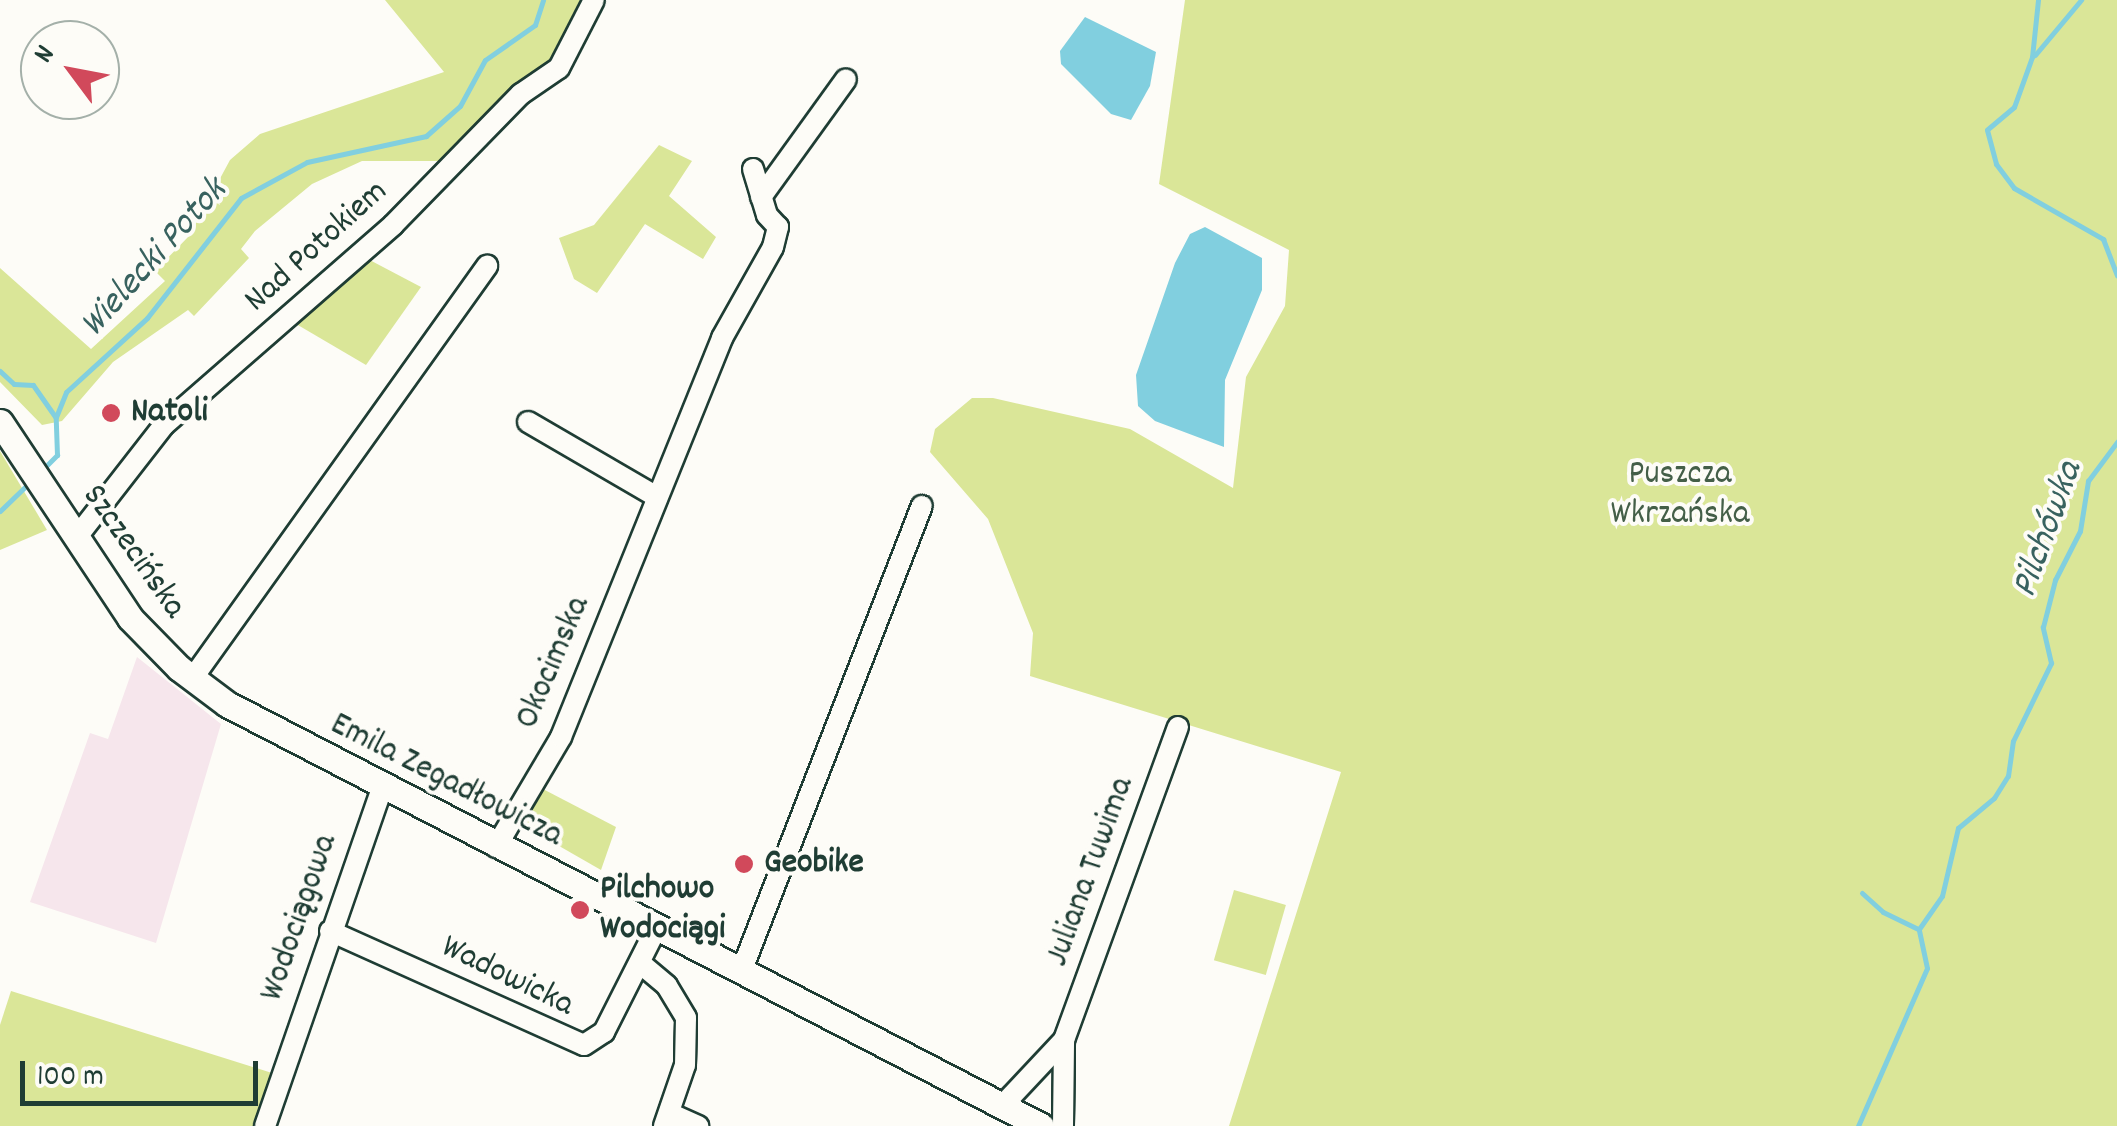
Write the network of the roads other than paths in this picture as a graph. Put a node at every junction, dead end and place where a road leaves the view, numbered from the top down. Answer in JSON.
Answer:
{"nodes":[{"id":1,"x":594,"y":0,"type":"edge"},
{"id":2,"x":846,"y":79,"type":"dead end"},
{"id":3,"x":752,"y":169,"type":"dead end"},
{"id":4,"x":760,"y":197,"type":"junction"},
{"id":5,"x":487,"y":266,"type":"dead end"},
{"id":6,"x":0,"y":422,"type":"edge"},
{"id":7,"x":528,"y":422,"type":"dead end"},
{"id":8,"x":657,"y":497,"type":"junction"},
{"id":9,"x":922,"y":506,"type":"dead end"},
{"id":10,"x":76,"y":538,"type":"junction"},
{"id":11,"x":192,"y":679,"type":"junction"},
{"id":12,"x":227,"y":704,"type":"joint"},
{"id":13,"x":1178,"y":726,"type":"dead end"},
{"id":14,"x":382,"y":788,"type":"junction"},
{"id":15,"x":496,"y":846,"type":"junction"},
{"id":16,"x":656,"y":929,"type":"junction"},
{"id":17,"x":330,"y":931,"type":"junction"},
{"id":18,"x":640,"y":963,"type":"junction"},
{"id":19,"x":741,"y":972,"type":"junction"},
{"id":20,"x":1064,"y":1040,"type":"junction"},
{"id":21,"x":1002,"y":1106,"type":"junction"},
{"id":22,"x":668,"y":1120,"type":"edge"},
{"id":23,"x":265,"y":1126,"type":"edge"},
{"id":24,"x":698,"y":1126,"type":"edge"},
{"id":25,"x":1041,"y":1126,"type":"edge"},
{"id":26,"x":1063,"y":1126,"type":"edge"}],
"edges":[{"from":1,"to":10,"type":"street","name":"Nad Potokiem"},
{"from":2,"to":4,"type":"street"},
{"from":3,"to":4,"type":"street","name":"Okocimska"},
{"from":4,"to":8,"type":"street","name":"Okocimska"},
{"from":5,"to":11,"type":"street"},
{"from":6,"to":10,"type":"main road","name":"Szczecińska"},
{"from":7,"to":8,"type":"street"},
{"from":8,"to":15,"type":"street","name":"Okocimska"},
{"from":9,"to":19,"type":"street"},
{"from":10,"to":11,"type":"main road","name":"Szczecińska"},
{"from":11,"to":12,"type":"main road","name":"Szczecińska"},
{"from":12,"to":14,"type":"main road","name":"Emila Zegadłowicza"},
{"from":13,"to":20,"type":"street","name":"Juliana Tuwima"},
{"from":14,"to":15,"type":"main road","name":"Emila Zegadłowicza"},
{"from":14,"to":17,"type":"street","name":"Wodociągowa"},
{"from":15,"to":16,"type":"main road","name":"Emila Zegadłowicza"},
{"from":16,"to":18,"type":"street","name":"Wadowicka"},
{"from":16,"to":19,"type":"main road","name":"Emila Zegadłowicza"},
{"from":17,"to":18,"type":"street","name":"Wadowicka"},
{"from":17,"to":23,"type":"street","name":"Wodociągowa"},
{"from":18,"to":22,"type":"street"},
{"from":19,"to":21,"type":"main road","name":"Emila Zegadłowicza"},
{"from":20,"to":21,"type":"street","name":"Juliana Tuwima"},
{"from":20,"to":26,"type":"street","name":"Juliana Tuwima"},
{"from":21,"to":25,"type":"main road","name":"Emila Zegadłowicza"},
{"from":22,"to":24,"type":"street"}]}
